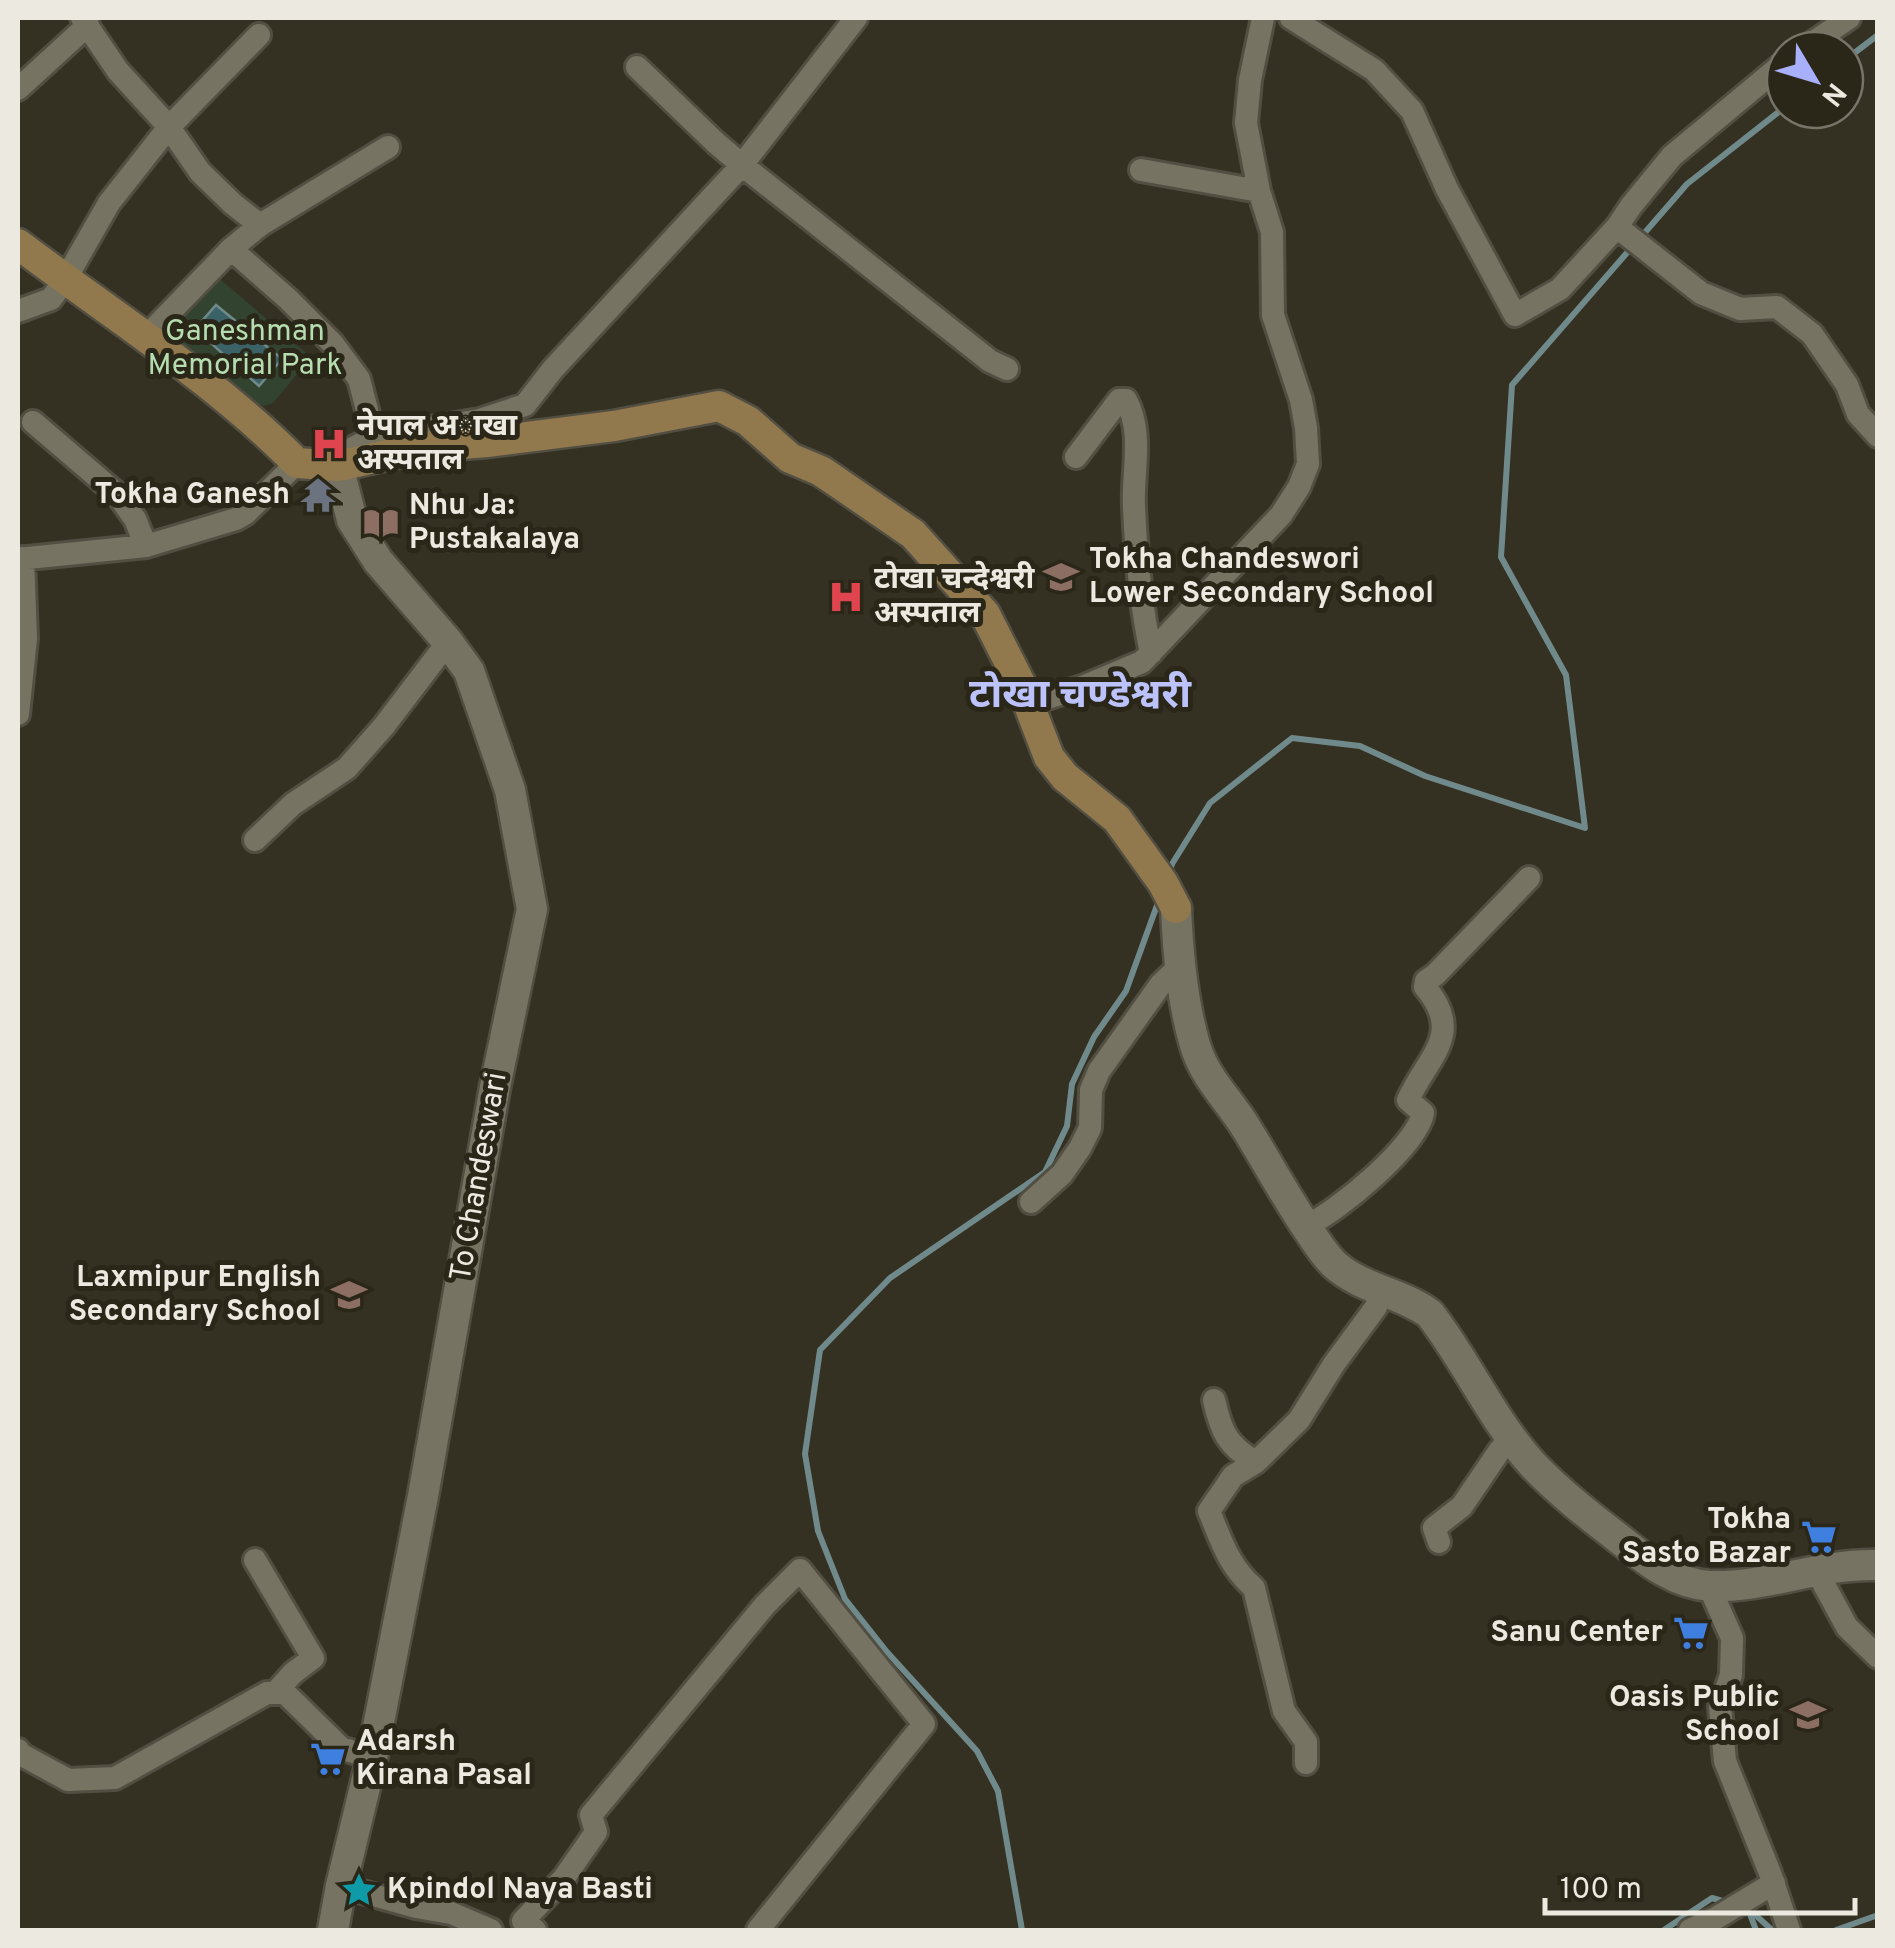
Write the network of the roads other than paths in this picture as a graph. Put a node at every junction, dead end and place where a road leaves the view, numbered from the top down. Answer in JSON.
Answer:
{"nodes":[{"id":1,"x":856,"y":18,"type":"edge"},
{"id":2,"x":1263,"y":18,"type":"edge"},
{"id":3,"x":1291,"y":18,"type":"edge"},
{"id":4,"x":85,"y":21,"type":"edge"},
{"id":5,"x":259,"y":35,"type":"dead end"},
{"id":6,"x":637,"y":67,"type":"dead end"},
{"id":7,"x":1765,"y":79,"type":"edge"},
{"id":8,"x":18,"y":89,"type":"edge"},
{"id":9,"x":169,"y":127,"type":"junction"},
{"id":10,"x":388,"y":148,"type":"dead end"},
{"id":11,"x":742,"y":165,"type":"junction"},
{"id":12,"x":1141,"y":170,"type":"dead end"},
{"id":13,"x":1259,"y":191,"type":"junction"},
{"id":14,"x":260,"y":226,"type":"junction"},
{"id":15,"x":1617,"y":227,"type":"junction"},
{"id":16,"x":18,"y":244,"type":"edge"},
{"id":17,"x":231,"y":249,"type":"junction"},
{"id":18,"x":65,"y":280,"type":"junction"},
{"id":19,"x":18,"y":311,"type":"edge"},
{"id":20,"x":146,"y":337,"type":"junction"},
{"id":21,"x":1007,"y":368,"type":"dead end"},
{"id":22,"x":33,"y":422,"type":"dead end"},
{"id":23,"x":1878,"y":436,"type":"edge"},
{"id":24,"x":374,"y":437,"type":"junction"},
{"id":25,"x":1076,"y":457,"type":"dead end"},
{"id":26,"x":298,"y":463,"type":"junction"},
{"id":27,"x":338,"y":466,"type":"junction"},
{"id":28,"x":146,"y":546,"type":"junction"},
{"id":29,"x":20,"y":559,"type":"edge"},
{"id":30,"x":448,"y":642,"type":"junction"},
{"id":31,"x":1151,"y":653,"type":"junction"},
{"id":32,"x":1028,"y":704,"type":"junction"},
{"id":33,"x":18,"y":714,"type":"edge"},
{"id":34,"x":255,"y":840,"type":"dead end"},
{"id":35,"x":1529,"y":878,"type":"dead end"},
{"id":36,"x":1176,"y":908,"type":"joint"},
{"id":37,"x":1179,"y":966,"type":"junction"},
{"id":38,"x":1031,"y":1202,"type":"dead end"},
{"id":39,"x":1306,"y":1226,"type":"junction"},
{"id":40,"x":1381,"y":1289,"type":"junction"},
{"id":41,"x":1214,"y":1400,"type":"dead end"},
{"id":42,"x":1512,"y":1438,"type":"junction"},
{"id":43,"x":1256,"y":1462,"type":"junction"},
{"id":44,"x":1439,"y":1542,"type":"dead end"},
{"id":45,"x":255,"y":1560,"type":"dead end"},
{"id":46,"x":1878,"y":1566,"type":"edge"},
{"id":47,"x":1816,"y":1570,"type":"junction"},
{"id":48,"x":1709,"y":1586,"type":"junction"},
{"id":49,"x":1878,"y":1658,"type":"edge"},
{"id":50,"x":275,"y":1694,"type":"junction"},
{"id":51,"x":18,"y":1750,"type":"edge"},
{"id":52,"x":372,"y":1758,"type":"junction"},
{"id":53,"x":1306,"y":1763,"type":"dead end"},
{"id":54,"x":1774,"y":1883,"type":"junction"},
{"id":55,"x":341,"y":1886,"type":"junction"},
{"id":56,"x":1787,"y":1925,"type":"edge"},
{"id":57,"x":523,"y":1927,"type":"edge"},
{"id":58,"x":333,"y":1930,"type":"edge"},
{"id":59,"x":491,"y":1930,"type":"edge"},
{"id":60,"x":758,"y":1930,"type":"edge"},
{"id":61,"x":1690,"y":1930,"type":"edge"}],
"edges":[{"from":1,"to":11,"type":"street"},
{"from":2,"to":13,"type":"street"},
{"from":3,"to":15,"type":"street"},
{"from":4,"to":8,"type":"street"},
{"from":4,"to":9,"type":"street"},
{"from":5,"to":9,"type":"street"},
{"from":6,"to":11,"type":"street"},
{"from":7,"to":15,"type":"street"},
{"from":9,"to":14,"type":"street"},
{"from":9,"to":18,"type":"street"},
{"from":10,"to":14,"type":"street"},
{"from":11,"to":21,"type":"street"},
{"from":11,"to":24,"type":"street"},
{"from":12,"to":13,"type":"street"},
{"from":13,"to":31,"type":"street"},
{"from":14,"to":17,"type":"street"},
{"from":15,"to":23,"type":"street"},
{"from":16,"to":18,"type":"main road"},
{"from":17,"to":20,"type":"street"},
{"from":17,"to":24,"type":"street"},
{"from":18,"to":19,"type":"street"},
{"from":18,"to":20,"type":"main road"},
{"from":20,"to":26,"type":"main road"},
{"from":22,"to":28,"type":"street"},
{"from":24,"to":27,"type":"street"},
{"from":25,"to":31,"type":"street"},
{"from":26,"to":27,"type":"main road"},
{"from":26,"to":28,"type":"street"},
{"from":27,"to":30,"type":"street","name":"To Chandeswari"},
{"from":27,"to":32,"type":"main road"},
{"from":28,"to":29,"type":"street"},
{"from":29,"to":33,"type":"street"},
{"from":30,"to":34,"type":"street"},
{"from":30,"to":52,"type":"street","name":"To Chandeswari"},
{"from":31,"to":32,"type":"street"},
{"from":32,"to":36,"type":"main road"},
{"from":35,"to":39,"type":"street"},
{"from":36,"to":37,"type":"street"},
{"from":37,"to":38,"type":"street"},
{"from":37,"to":39,"type":"street"},
{"from":39,"to":40,"type":"street"},
{"from":40,"to":42,"type":"street"},
{"from":40,"to":43,"type":"street"},
{"from":41,"to":43,"type":"street"},
{"from":42,"to":44,"type":"street"},
{"from":42,"to":48,"type":"street"},
{"from":43,"to":53,"type":"street"},
{"from":45,"to":50,"type":"street"},
{"from":46,"to":47,"type":"street"},
{"from":47,"to":48,"type":"street"},
{"from":47,"to":49,"type":"street"},
{"from":48,"to":54,"type":"street"},
{"from":50,"to":51,"type":"street"},
{"from":50,"to":52,"type":"street"},
{"from":52,"to":55,"type":"street","name":"To Chandeswari"},
{"from":54,"to":56,"type":"street"},
{"from":54,"to":61,"type":"street"},
{"from":55,"to":58,"type":"street","name":"To Chandeswari"},
{"from":55,"to":59,"type":"street"},
{"from":57,"to":60,"type":"street"}]}
